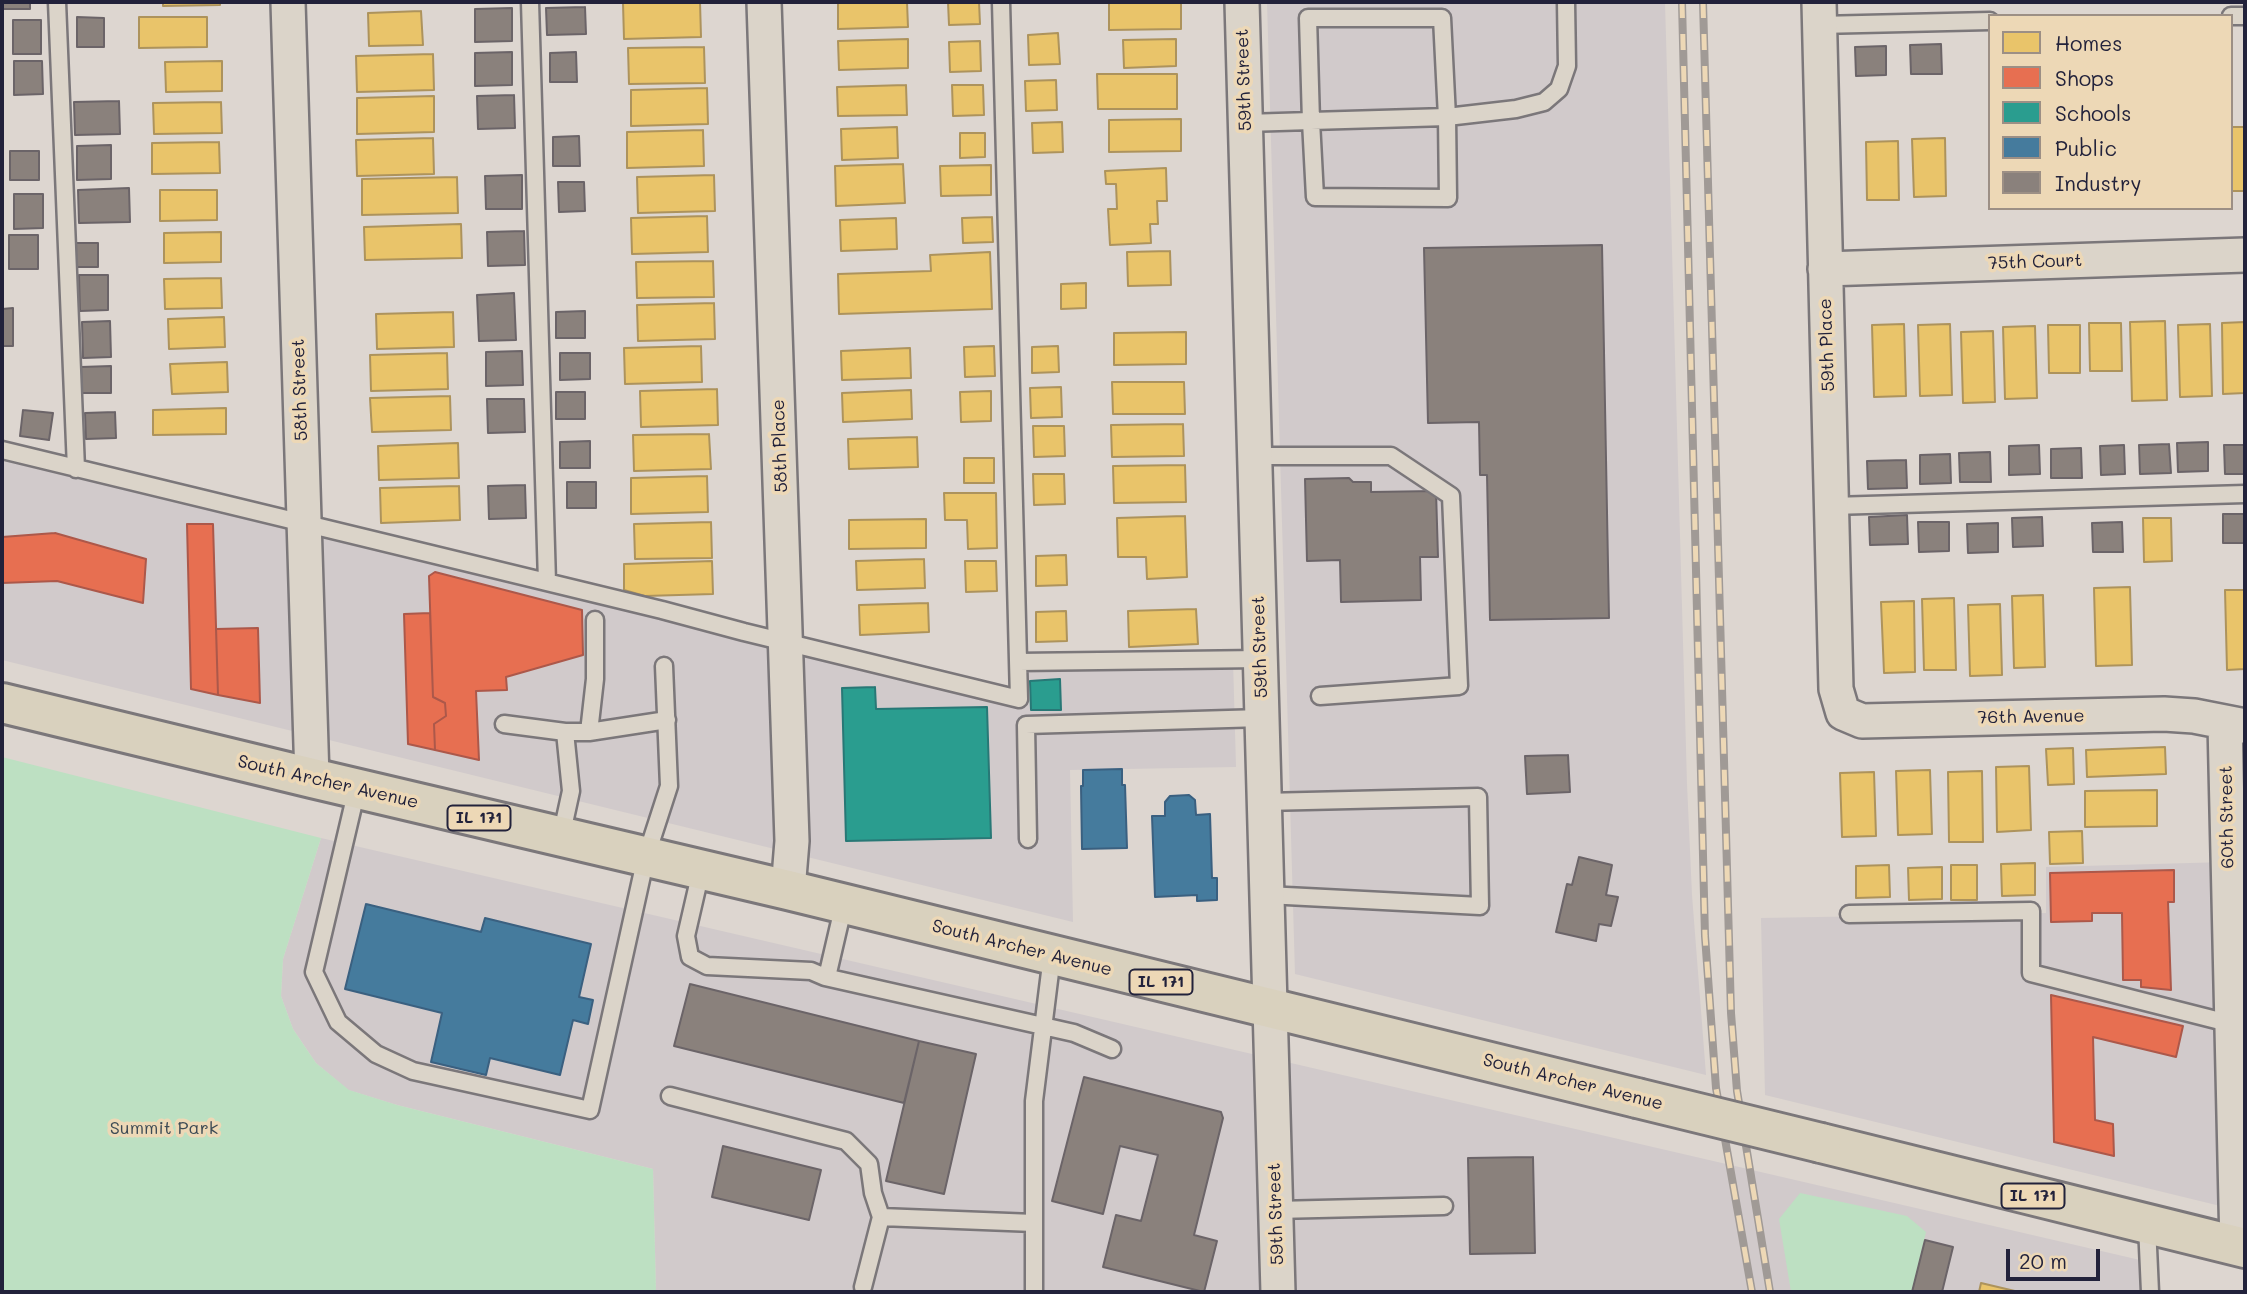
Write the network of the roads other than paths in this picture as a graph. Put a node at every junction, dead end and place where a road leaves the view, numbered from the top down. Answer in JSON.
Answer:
{"nodes":[{"id":1,"x":57,"y":2,"type":"edge"},
{"id":2,"x":288,"y":2,"type":"edge"},
{"id":3,"x":530,"y":2,"type":"edge"},
{"id":4,"x":764,"y":2,"type":"edge"},
{"id":5,"x":1001,"y":2,"type":"edge"},
{"id":6,"x":1242,"y":2,"type":"edge"},
{"id":7,"x":1566,"y":2,"type":"edge"},
{"id":8,"x":1819,"y":13,"type":"edge"},
{"id":9,"x":1988,"y":21,"type":"edge"},
{"id":10,"x":1447,"y":117,"type":"junction"},
{"id":11,"x":1311,"y":121,"type":"junction"},
{"id":12,"x":1245,"y":123,"type":"junction"},
{"id":13,"x":2245,"y":255,"type":"edge"},
{"id":14,"x":1825,"y":269,"type":"junction"},
{"id":15,"x":2,"y":450,"type":"edge"},
{"id":16,"x":1255,"y":456,"type":"junction"},
{"id":17,"x":76,"y":469,"type":"junction"},
{"id":18,"x":2245,"y":494,"type":"edge"},
{"id":19,"x":1832,"y":506,"type":"junction"},
{"id":20,"x":304,"y":524,"type":"junction"},
{"id":21,"x":547,"y":582,"type":"junction"},
{"id":22,"x":595,"y":620,"type":"dead end"},
{"id":23,"x":787,"y":642,"type":"junction"},
{"id":24,"x":1260,"y":659,"type":"junction"},
{"id":25,"x":1019,"y":662,"type":"junction"},
{"id":26,"x":664,"y":666,"type":"dead end"},
{"id":27,"x":1836,"y":689,"type":"joint"},
{"id":28,"x":1320,"y":696,"type":"dead end"},
{"id":29,"x":2,"y":703,"type":"edge"},
{"id":30,"x":1262,"y":718,"type":"junction"},
{"id":31,"x":667,"y":720,"type":"junction"},
{"id":32,"x":504,"y":724,"type":"dead end"},
{"id":33,"x":2235,"y":725,"type":"edge"},
{"id":34,"x":565,"y":732,"type":"junction"},
{"id":35,"x":589,"y":733,"type":"junction"},
{"id":36,"x":312,"y":779,"type":"junction"},
{"id":37,"x":357,"y":789,"type":"junction"},
{"id":38,"x":1264,"y":802,"type":"junction"},
{"id":39,"x":561,"y":837,"type":"junction"},
{"id":40,"x":1028,"y":839,"type":"dead end"},
{"id":41,"x":646,"y":857,"type":"junction"},
{"id":42,"x":701,"y":871,"type":"junction"},
{"id":43,"x":788,"y":890,"type":"junction"},
{"id":44,"x":1267,"y":895,"type":"junction"},
{"id":45,"x":844,"y":904,"type":"junction"},
{"id":46,"x":1849,"y":914,"type":"dead end"},
{"id":47,"x":1052,"y":956,"type":"junction"},
{"id":48,"x":827,"y":977,"type":"junction"},
{"id":49,"x":1270,"y":1008,"type":"junction"},
{"id":50,"x":1043,"y":1026,"type":"junction"},
{"id":51,"x":2239,"y":1026,"type":"edge"},
{"id":52,"x":1112,"y":1049,"type":"dead end"},
{"id":53,"x":670,"y":1096,"type":"dead end"},
{"id":54,"x":1444,"y":1206,"type":"dead end"},
{"id":55,"x":1276,"y":1210,"type":"junction"},
{"id":56,"x":881,"y":1217,"type":"junction"},
{"id":57,"x":1034,"y":1223,"type":"junction"},
{"id":58,"x":2147,"y":1224,"type":"junction"},
{"id":59,"x":2241,"y":1247,"type":"edge"},
{"id":60,"x":863,"y":1287,"type":"dead end"},
{"id":61,"x":1034,"y":1292,"type":"edge"},
{"id":62,"x":1278,"y":1292,"type":"edge"},
{"id":63,"x":2150,"y":1292,"type":"edge"}],
"edges":[{"from":1,"to":17,"type":"lane"},
{"from":2,"to":20,"type":"street","name":"58th Street"},
{"from":3,"to":21,"type":"lane"},
{"from":4,"to":23,"type":"street","name":"58th Place"},
{"from":5,"to":25,"type":"lane"},
{"from":6,"to":12,"type":"street","name":"59th Street"},
{"from":7,"to":10,"type":"lane"},
{"from":8,"to":9,"type":"lane"},
{"from":8,"to":14,"type":"street","name":"59th Place"},
{"from":10,"to":11,"type":"lane"},
{"from":10,"to":11,"type":"lane"},
{"from":10,"to":11,"type":"lane"},
{"from":11,"to":12,"type":"lane"},
{"from":12,"to":16,"type":"street","name":"59th Street"},
{"from":13,"to":14,"type":"street","name":"75th Court"},
{"from":14,"to":19,"type":"street","name":"59th Place"},
{"from":15,"to":17,"type":"lane"},
{"from":16,"to":24,"type":"street","name":"59th Street"},
{"from":16,"to":28,"type":"lane"},
{"from":17,"to":20,"type":"lane"},
{"from":18,"to":19,"type":"lane"},
{"from":19,"to":27,"type":"street","name":"59th Place"},
{"from":20,"to":21,"type":"lane"},
{"from":20,"to":36,"type":"street","name":"58th Street"},
{"from":21,"to":23,"type":"lane"},
{"from":22,"to":35,"type":"lane"},
{"from":23,"to":25,"type":"lane"},
{"from":23,"to":43,"type":"street","name":"58th Place"},
{"from":24,"to":25,"type":"lane"},
{"from":24,"to":30,"type":"street","name":"59th Street"},
{"from":26,"to":31,"type":"lane"},
{"from":27,"to":33,"type":"street","name":"76th Avenue"},
{"from":29,"to":36,"type":"main road","name":"South Archer Avenue","number":"IL 171"},
{"from":30,"to":38,"type":"street","name":"59th Street"},
{"from":30,"to":40,"type":"lane"},
{"from":31,"to":35,"type":"lane"},
{"from":31,"to":41,"type":"lane"},
{"from":32,"to":34,"type":"lane"},
{"from":33,"to":51,"type":"street","name":"60th Street"},
{"from":34,"to":35,"type":"lane"},
{"from":34,"to":39,"type":"lane"},
{"from":36,"to":37,"type":"main road","name":"South Archer Avenue","number":"IL 171"},
{"from":37,"to":39,"type":"main road","name":"South Archer Avenue","number":"IL 171"},
{"from":37,"to":41,"type":"lane"},
{"from":38,"to":44,"type":"street","name":"59th Street"},
{"from":38,"to":44,"type":"lane"},
{"from":39,"to":41,"type":"main road","name":"South Archer Avenue","number":"IL 171"},
{"from":41,"to":42,"type":"main road","name":"South Archer Avenue","number":"IL 171"},
{"from":42,"to":43,"type":"main road","name":"South Archer Avenue","number":"IL 171"},
{"from":42,"to":48,"type":"lane"},
{"from":43,"to":45,"type":"main road","name":"South Archer Avenue","number":"IL 171"},
{"from":44,"to":49,"type":"street","name":"59th Street"},
{"from":45,"to":47,"type":"main road","name":"South Archer Avenue","number":"IL 171"},
{"from":45,"to":48,"type":"lane"},
{"from":46,"to":51,"type":"lane"},
{"from":47,"to":49,"type":"main road","name":"South Archer Avenue","number":"IL 171"},
{"from":47,"to":50,"type":"lane"},
{"from":48,"to":50,"type":"lane"},
{"from":49,"to":55,"type":"street","name":"59th Street"},
{"from":49,"to":58,"type":"main road","name":"South Archer Avenue","number":"IL 171","bridge":true},
{"from":50,"to":52,"type":"lane"},
{"from":50,"to":57,"type":"lane"},
{"from":51,"to":59,"type":"street","name":"60th Street"},
{"from":53,"to":56,"type":"lane"},
{"from":54,"to":55,"type":"lane"},
{"from":55,"to":62,"type":"street","name":"59th Street"},
{"from":56,"to":57,"type":"lane"},
{"from":56,"to":60,"type":"lane"},
{"from":57,"to":61,"type":"lane"},
{"from":58,"to":59,"type":"main road","name":"South Archer Avenue","number":"IL 171"},
{"from":58,"to":63,"type":"lane"}]}
